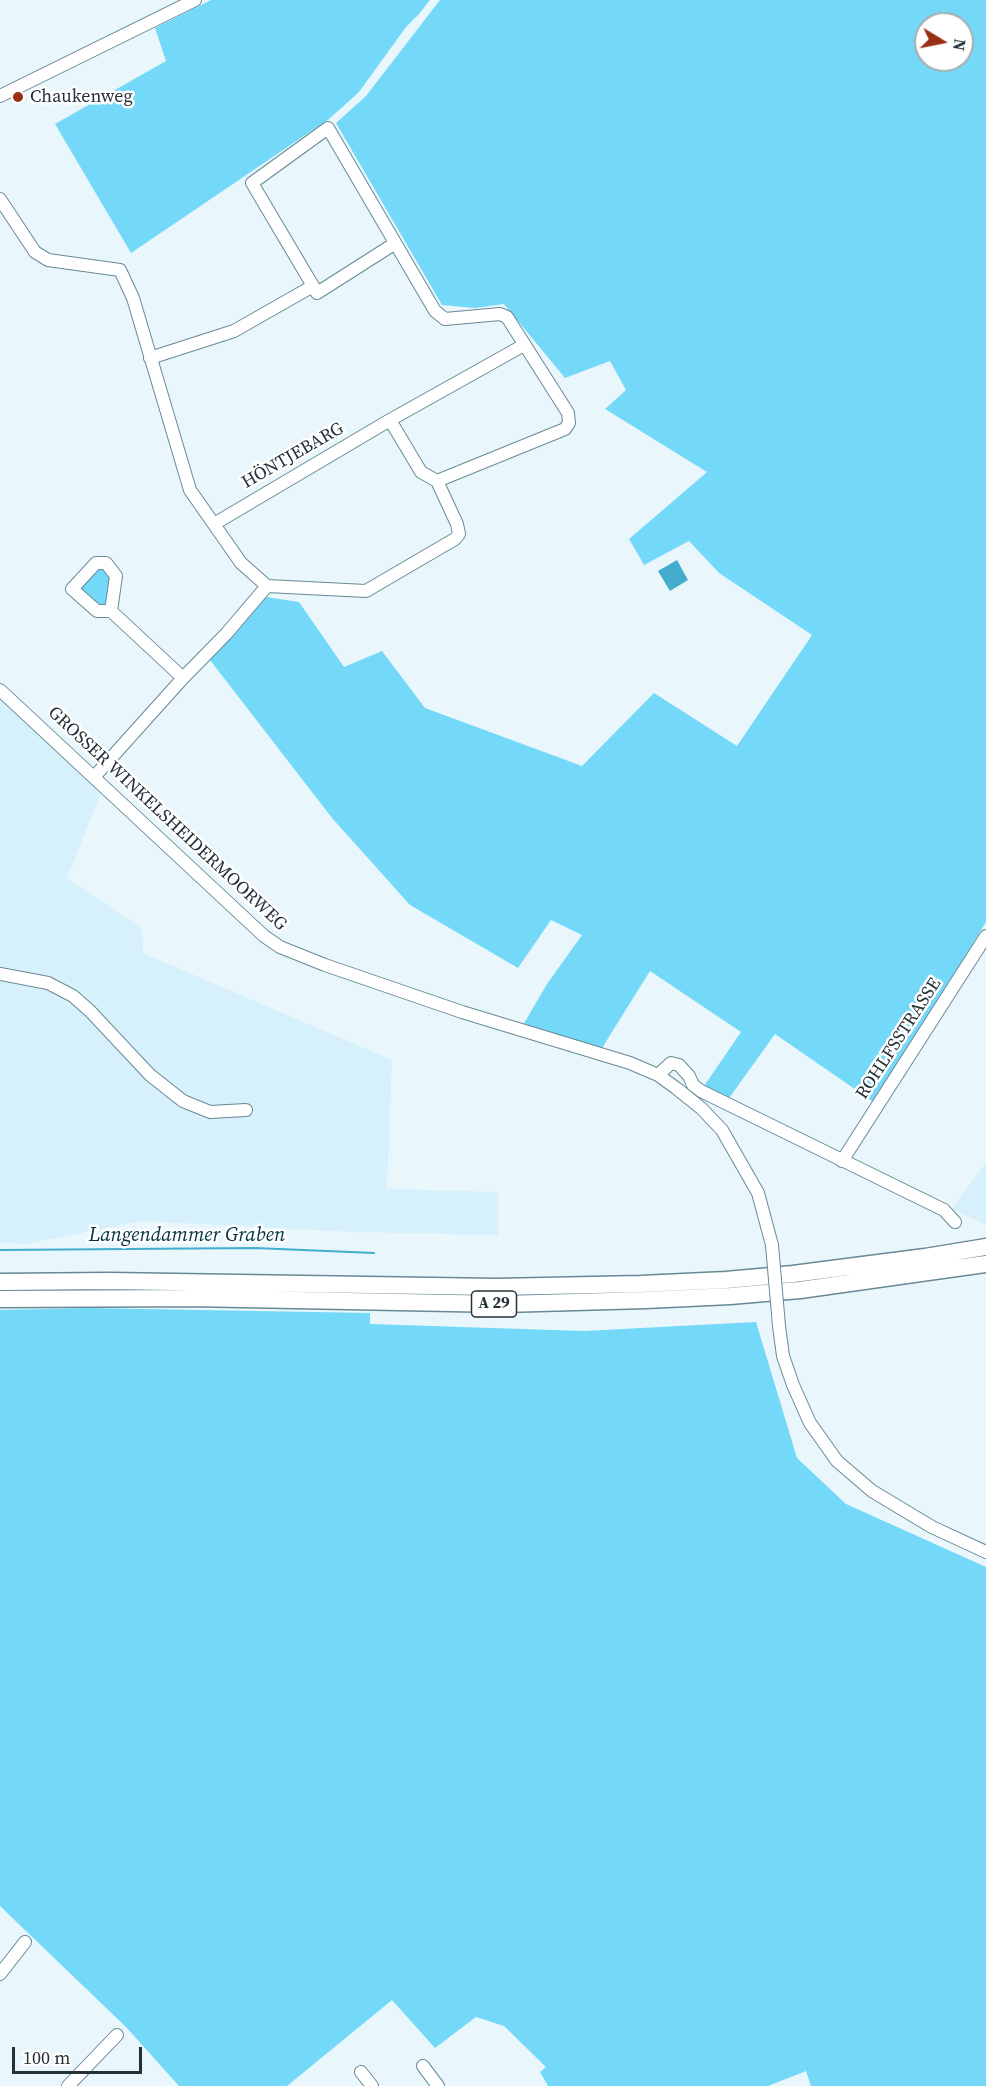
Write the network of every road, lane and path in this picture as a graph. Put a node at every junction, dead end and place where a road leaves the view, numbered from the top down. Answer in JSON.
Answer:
{"nodes":[{"id":1,"x":195,"y":0,"type":"edge"},
{"id":2,"x":0,"y":96,"type":"edge"},
{"id":3,"x":0,"y":199,"type":"edge"},
{"id":4,"x":394,"y":244,"type":"junction"},
{"id":5,"x":313,"y":286,"type":"junction"},
{"id":6,"x":524,"y":345,"type":"junction"},
{"id":7,"x":150,"y":358,"type":"junction"},
{"id":8,"x":390,"y":420,"type":"junction"},
{"id":9,"x":437,"y":481,"type":"junction"},
{"id":10,"x":214,"y":524,"type":"junction"},
{"id":11,"x":267,"y":586,"type":"junction"},
{"id":12,"x":111,"y":611,"type":"dead end"},
{"id":13,"x":183,"y":678,"type":"junction"},
{"id":14,"x":0,"y":690,"type":"edge"},
{"id":15,"x":94,"y":777,"type":"junction"},
{"id":16,"x":986,"y":936,"type":"edge"},
{"id":17,"x":0,"y":974,"type":"edge"},
{"id":18,"x":658,"y":1075,"type":"junction"},
{"id":19,"x":246,"y":1110,"type":"dead end"},
{"id":20,"x":842,"y":1161,"type":"junction"},
{"id":21,"x":955,"y":1222,"type":"dead end"},
{"id":22,"x":986,"y":1247,"type":"edge"},
{"id":23,"x":986,"y":1264,"type":"edge"},
{"id":24,"x":0,"y":1282,"type":"edge"},
{"id":25,"x":0,"y":1299,"type":"edge"},
{"id":26,"x":986,"y":1552,"type":"edge"},
{"id":27,"x":25,"y":1942,"type":"dead end"},
{"id":28,"x":0,"y":1974,"type":"edge"},
{"id":29,"x":117,"y":2036,"type":"dead end"},
{"id":30,"x":423,"y":2066,"type":"dead end"},
{"id":31,"x":361,"y":2072,"type":"dead end"},
{"id":32,"x":68,"y":2086,"type":"edge"},
{"id":33,"x":372,"y":2086,"type":"edge"},
{"id":34,"x":438,"y":2086,"type":"edge"}],
"edges":[{"from":1,"to":2,"type":"street"},
{"from":3,"to":7,"type":"street"},
{"from":4,"to":5,"type":"street"},
{"from":4,"to":5,"type":"street"},
{"from":4,"to":6,"type":"street"},
{"from":5,"to":7,"type":"street"},
{"from":6,"to":8,"type":"street","name":"HÖNTJEBARG"},
{"from":6,"to":9,"type":"street"},
{"from":7,"to":10,"type":"street"},
{"from":8,"to":9,"type":"street"},
{"from":8,"to":10,"type":"street","name":"HÖNTJEBARG"},
{"from":9,"to":11,"type":"street"},
{"from":10,"to":11,"type":"street"},
{"from":11,"to":13,"type":"street"},
{"from":12,"to":13,"type":"street"},
{"from":13,"to":15,"type":"street"},
{"from":14,"to":15,"type":"street","name":"GROSSER WINKELSHEIDERMOORWEG"},
{"from":15,"to":18,"type":"street","name":"GROSSER WINKELSHEIDERMOORWEG"},
{"from":16,"to":20,"type":"street","name":"ROHLFSSTRASSE"},
{"from":17,"to":19,"type":"street"},
{"from":18,"to":20,"type":"street"},
{"from":18,"to":26,"type":"street","name":"GROSSER WINKELSHEIDERMOORWEG","bridge":true},
{"from":20,"to":21,"type":"street"},
{"from":22,"to":24,"type":"highway","number":"A 29"},
{"from":23,"to":25,"type":"highway","number":"A 29"},
{"from":27,"to":28,"type":"street"},
{"from":29,"to":32,"type":"street"},
{"from":30,"to":34,"type":"street"},
{"from":31,"to":33,"type":"street"}]}
